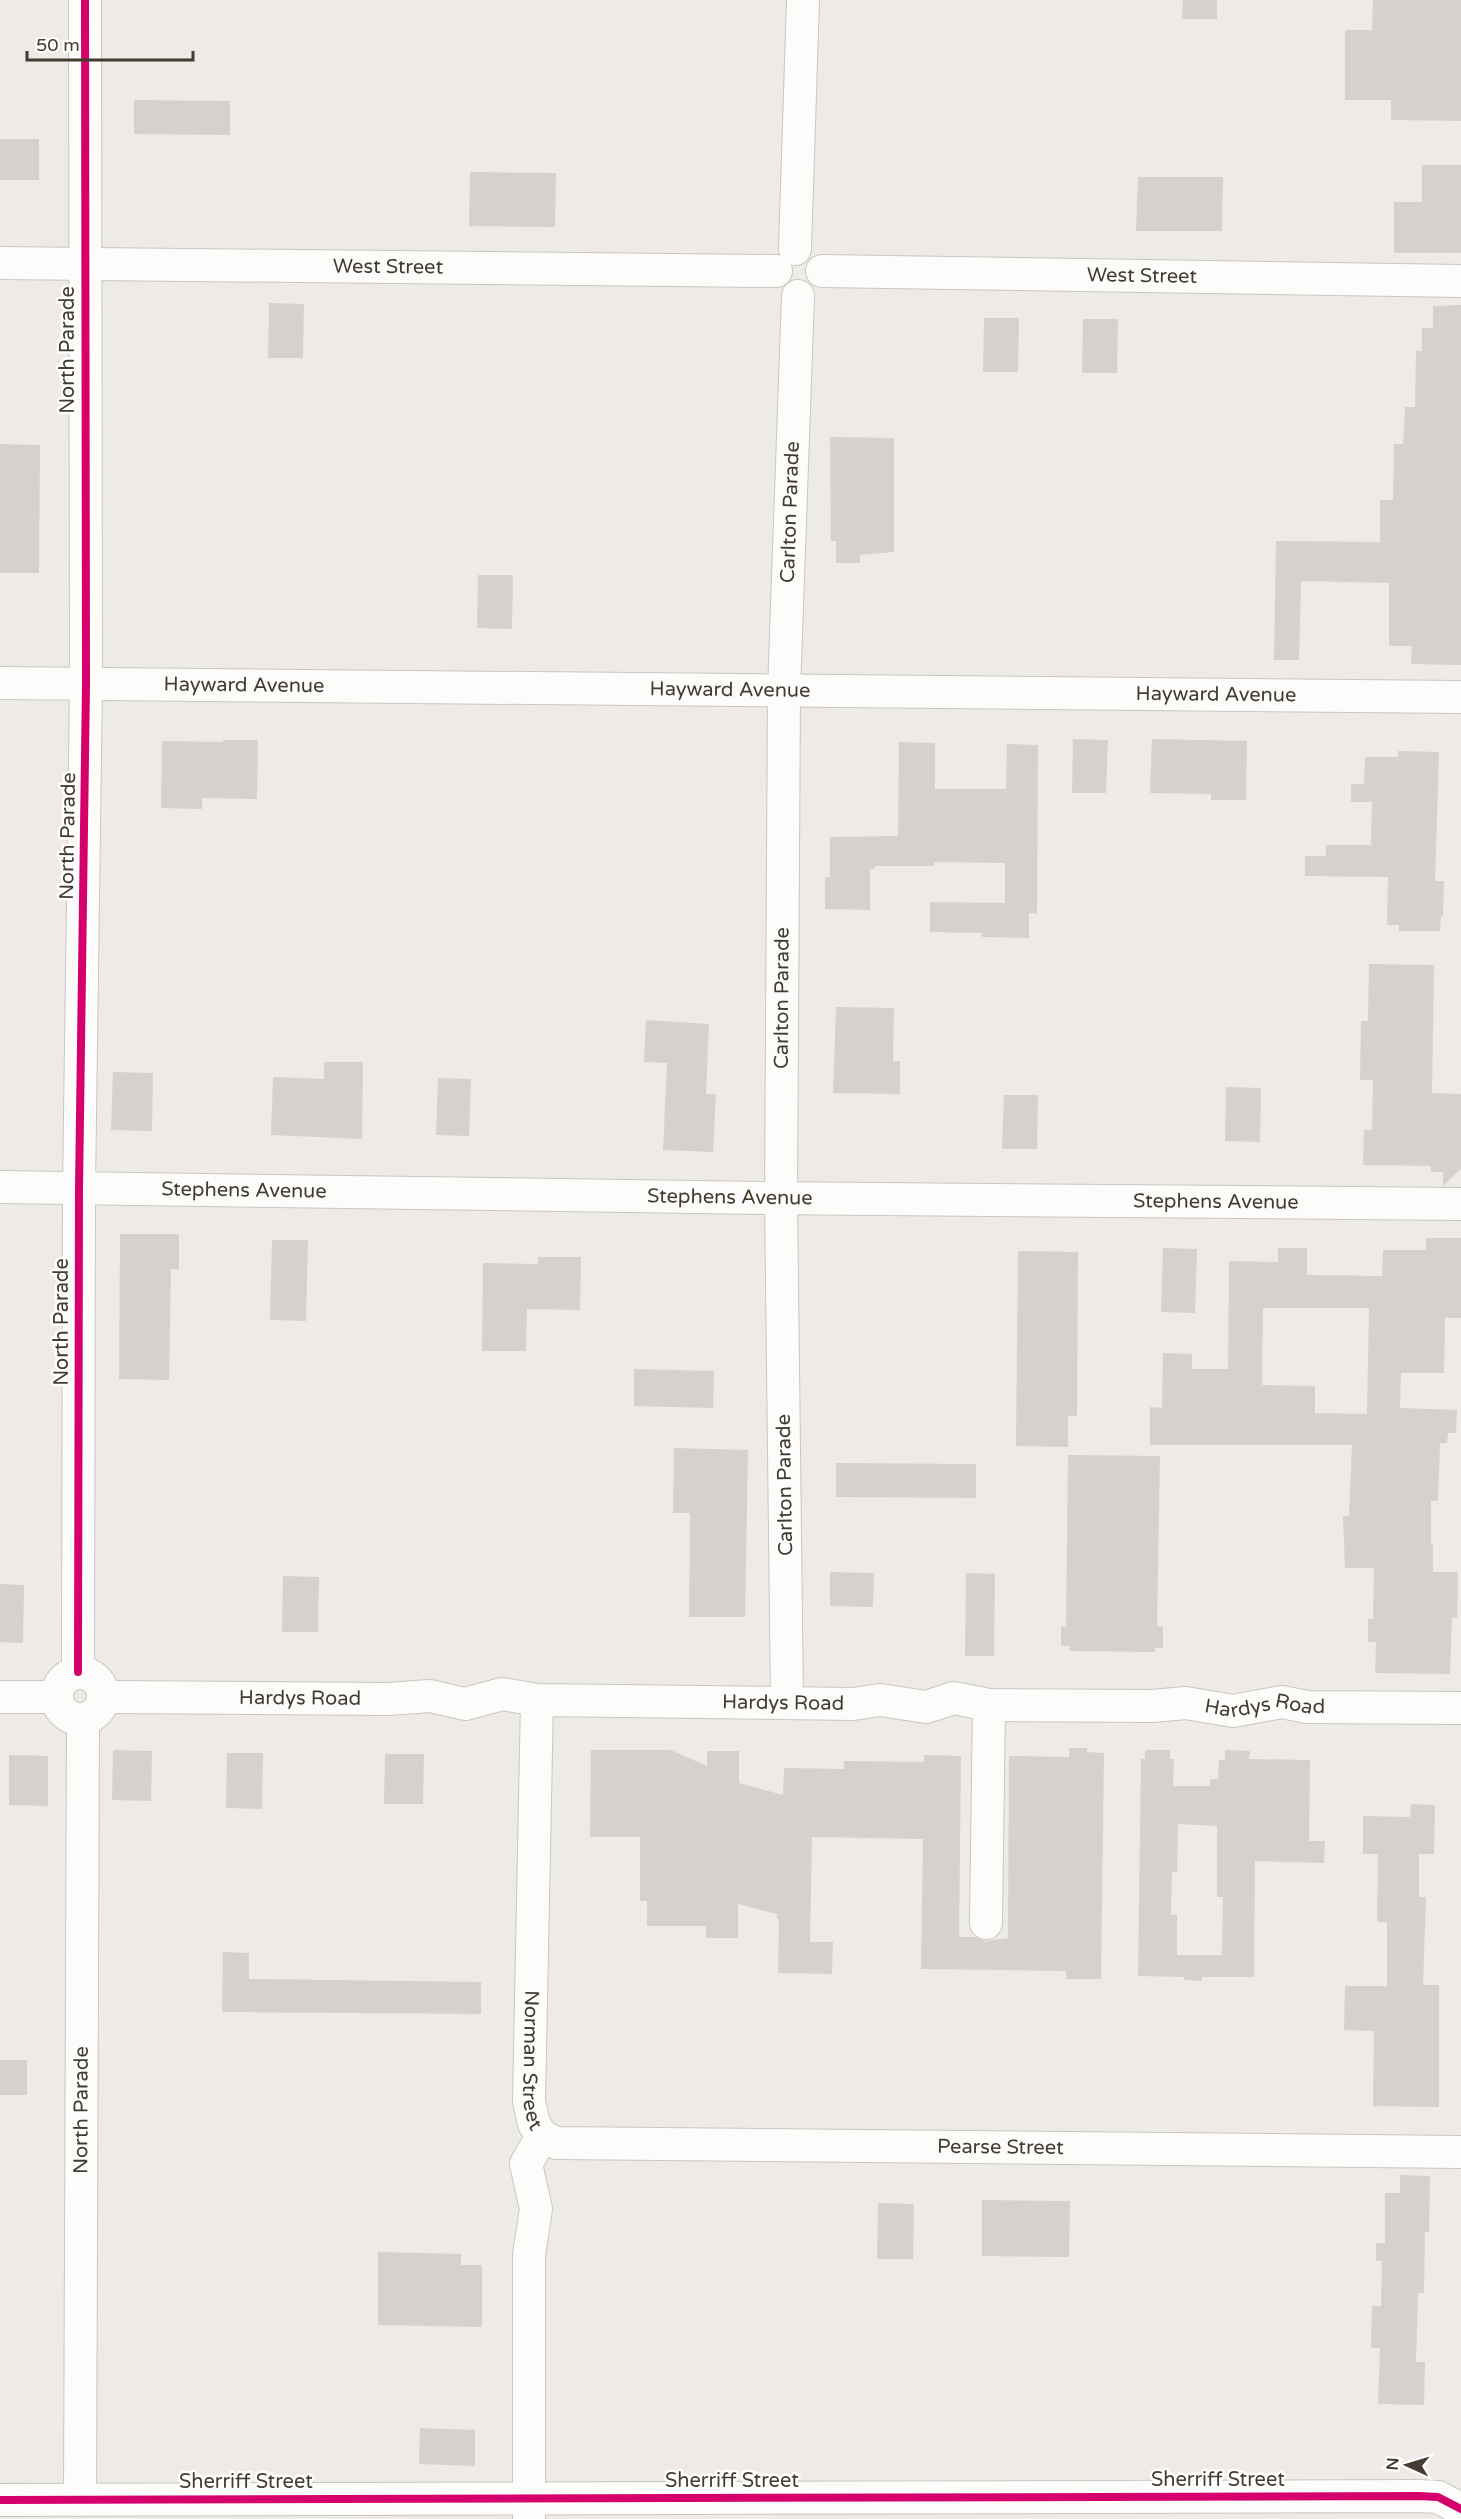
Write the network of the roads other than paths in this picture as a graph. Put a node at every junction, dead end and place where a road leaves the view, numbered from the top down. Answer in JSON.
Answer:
{"nodes":[{"id":1,"x":85,"y":0,"type":"edge"},
{"id":2,"x":803,"y":0,"type":"edge"},
{"id":3,"x":786,"y":260,"type":"junction"},
{"id":4,"x":0,"y":263,"type":"edge"},
{"id":5,"x":84,"y":264,"type":"junction"},
{"id":6,"x":822,"y":271,"type":"junction"},
{"id":7,"x":1461,"y":281,"type":"edge"},
{"id":8,"x":798,"y":296,"type":"junction"},
{"id":9,"x":0,"y":683,"type":"edge"},
{"id":10,"x":86,"y":684,"type":"junction"},
{"id":11,"x":784,"y":691,"type":"junction"},
{"id":12,"x":1461,"y":697,"type":"edge"},
{"id":13,"x":0,"y":1187,"type":"edge"},
{"id":14,"x":79,"y":1189,"type":"junction"},
{"id":15,"x":781,"y":1198,"type":"junction"},
{"id":16,"x":1461,"y":1204,"type":"edge"},
{"id":17,"x":78,"y":1672,"type":"junction"},
{"id":18,"x":0,"y":1696,"type":"edge"},
{"id":19,"x":57,"y":1697,"type":"junction"},
{"id":20,"x":537,"y":1700,"type":"junction"},
{"id":21,"x":788,"y":1702,"type":"junction"},
{"id":22,"x":989,"y":1705,"type":"junction"},
{"id":23,"x":93,"y":1708,"type":"junction"},
{"id":24,"x":1461,"y":1708,"type":"edge"},
{"id":25,"x":986,"y":1923,"type":"dead end"},
{"id":26,"x":542,"y":2136,"type":"junction"},
{"id":27,"x":1461,"y":2152,"type":"edge"},
{"id":28,"x":0,"y":2500,"type":"edge"},
{"id":29,"x":80,"y":2500,"type":"junction"},
{"id":30,"x":1449,"y":2503,"type":"edge"},
{"id":31,"x":529,"y":2508,"type":"edge"},
{"id":32,"x":181,"y":2509,"type":"edge"}],
"edges":[{"from":1,"to":5,"type":"street","name":"North Parade"},
{"from":2,"to":3,"type":"street"},
{"from":3,"to":5,"type":"street","name":"West Street"},
{"from":3,"to":6,"type":"street"},
{"from":3,"to":8,"type":"street"},
{"from":4,"to":5,"type":"street","name":"West Street"},
{"from":5,"to":10,"type":"street","name":"North Parade"},
{"from":6,"to":7,"type":"street","name":"West Street"},
{"from":6,"to":8,"type":"street"},
{"from":8,"to":11,"type":"street","name":"Carlton Parade"},
{"from":9,"to":10,"type":"street","name":"Hayward Avenue"},
{"from":10,"to":11,"type":"street","name":"Hayward Avenue"},
{"from":10,"to":14,"type":"street","name":"North Parade"},
{"from":11,"to":12,"type":"street","name":"Hayward Avenue"},
{"from":11,"to":15,"type":"street","name":"Carlton Parade"},
{"from":13,"to":14,"type":"street","name":"Stephens Avenue"},
{"from":14,"to":15,"type":"street","name":"Stephens Avenue"},
{"from":14,"to":17,"type":"street","name":"North Parade"},
{"from":15,"to":16,"type":"street","name":"Stephens Avenue"},
{"from":15,"to":21,"type":"street","name":"Carlton Parade"},
{"from":17,"to":19,"type":"street"},
{"from":17,"to":23,"type":"street"},
{"from":18,"to":19,"type":"street"},
{"from":19,"to":23,"type":"street"},
{"from":20,"to":21,"type":"street","name":"Hardys Road"},
{"from":20,"to":23,"type":"street","name":"Hardys Road"},
{"from":20,"to":26,"type":"street","name":"Norman Street"},
{"from":21,"to":22,"type":"street","name":"Hardys Road"},
{"from":22,"to":24,"type":"street","name":"Hardys Road"},
{"from":22,"to":25,"type":"street"},
{"from":23,"to":29,"type":"street","name":"North Parade"},
{"from":26,"to":27,"type":"street","name":"Pearse Street"},
{"from":26,"to":31,"type":"street","name":"Norman Street"},
{"from":28,"to":29,"type":"street","name":"Sherriff Street"},
{"from":29,"to":32,"type":"street","name":"Sherriff Street"},
{"from":30,"to":31,"type":"street","name":"Sherriff Street"},
{"from":31,"to":32,"type":"street","name":"Sherriff Street"}]}
